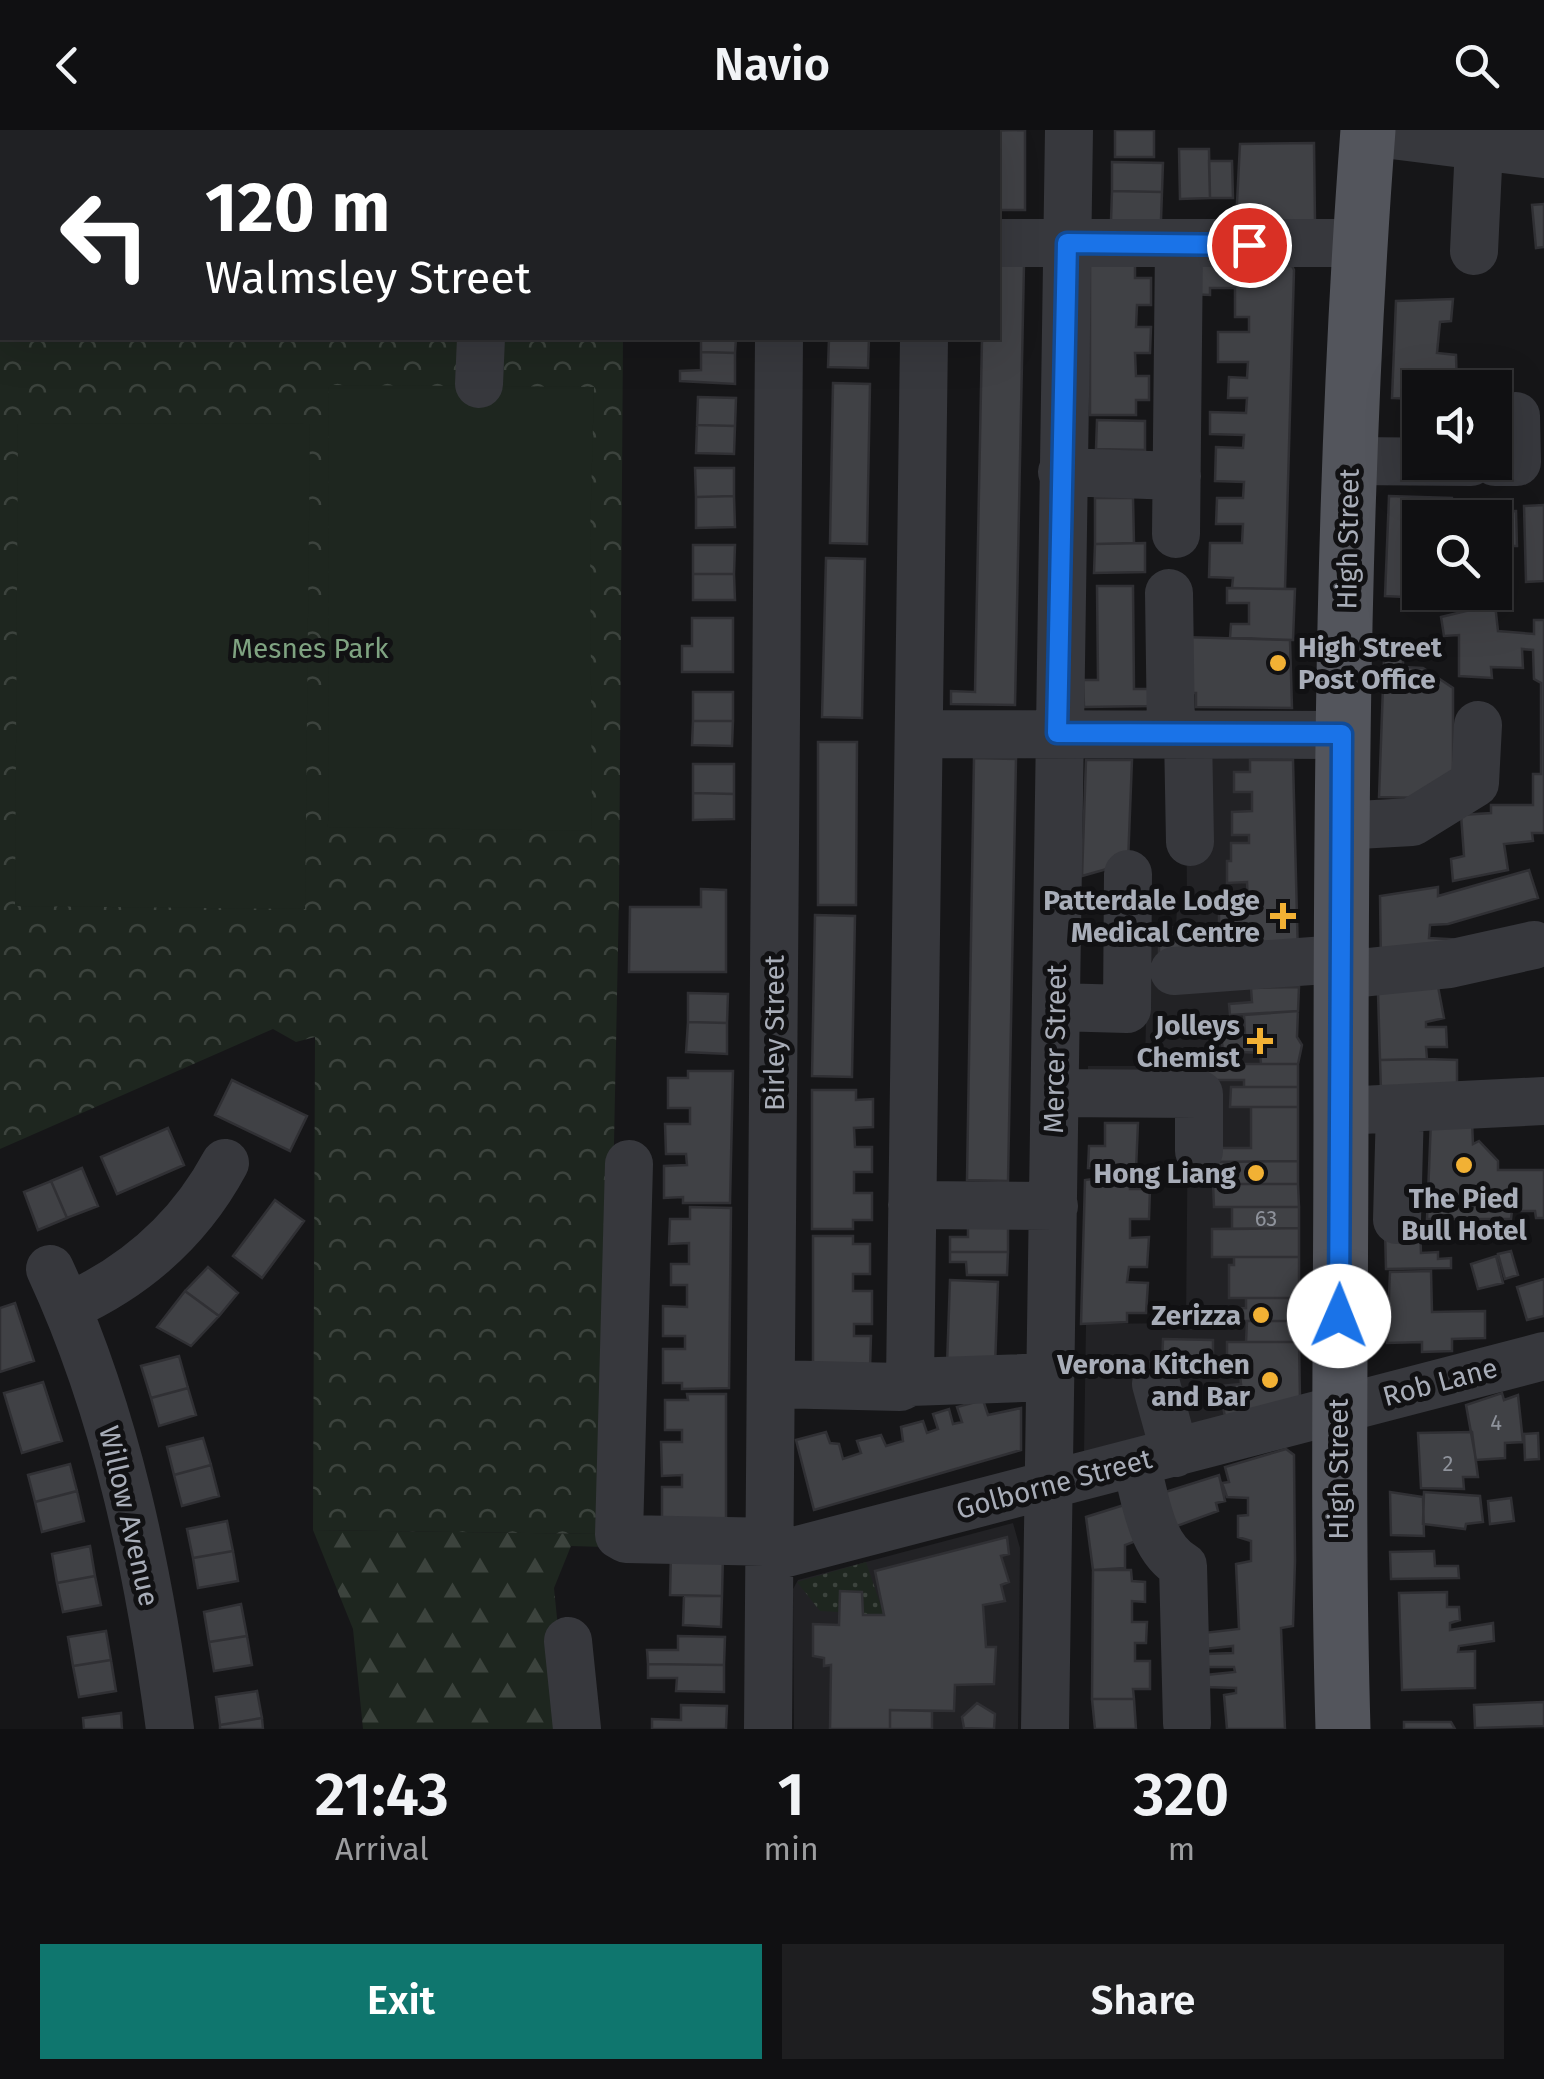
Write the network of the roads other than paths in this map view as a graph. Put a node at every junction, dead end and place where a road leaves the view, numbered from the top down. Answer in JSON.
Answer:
{"nodes":[{"id":1,"x":1069,"y":130,"type":"edge"},
{"id":2,"x":1368,"y":131,"type":"edge"},
{"id":3,"x":1517,"y":145,"type":"edge"},
{"id":4,"x":1000,"y":242,"type":"edge"},
{"id":5,"x":1067,"y":243,"type":"junction"},
{"id":6,"x":1360,"y":243,"type":"junction"},
{"id":7,"x":1179,"y":245,"type":"junction"},
{"id":8,"x":1474,"y":252,"type":"dead end"},
{"id":9,"x":779,"y":340,"type":"edge"},
{"id":10,"x":924,"y":340,"type":"edge"},
{"id":11,"x":1350,"y":461,"type":"junction"},
{"id":12,"x":1402,"y":461,"type":"edge"},
{"id":13,"x":1062,"y":472,"type":"junction"},
{"id":14,"x":1177,"y":476,"type":"junction"},
{"id":15,"x":1176,"y":534,"type":"dead end"},
{"id":16,"x":1169,"y":593,"type":"dead end"},
{"id":17,"x":1478,"y":725,"type":"dead end"},
{"id":18,"x":1057,"y":733,"type":"junction"},
{"id":19,"x":919,"y":734,"type":"junction"},
{"id":20,"x":1180,"y":734,"type":"junction"},
{"id":21,"x":1342,"y":734,"type":"junction"},
{"id":22,"x":1339,"y":826,"type":"junction"},
{"id":23,"x":1190,"y":842,"type":"dead end"},
{"id":24,"x":1128,"y":874,"type":"dead end"},
{"id":25,"x":1534,"y":946,"type":"dead end"},
{"id":26,"x":1340,"y":967,"type":"junction"},
{"id":27,"x":1174,"y":971,"type":"dead end"},
{"id":28,"x":1056,"y":1007,"type":"junction"},
{"id":29,"x":1055,"y":1093,"type":"junction"},
{"id":30,"x":1544,"y":1102,"type":"edge"},
{"id":31,"x":1400,"y":1108,"type":"junction"},
{"id":32,"x":1341,"y":1111,"type":"junction"},
{"id":33,"x":1199,"y":1151,"type":"dead end"},
{"id":34,"x":227,"y":1162,"type":"dead end"},
{"id":35,"x":629,"y":1164,"type":"dead end"},
{"id":36,"x":912,"y":1205,"type":"junction"},
{"id":37,"x":1054,"y":1206,"type":"junction"},
{"id":38,"x":1397,"y":1220,"type":"dead end"},
{"id":39,"x":1544,"y":1356,"type":"edge"},
{"id":40,"x":1050,"y":1376,"type":"junction"},
{"id":41,"x":910,"y":1382,"type":"junction"},
{"id":42,"x":772,"y":1384,"type":"junction"},
{"id":43,"x":1156,"y":1384,"type":"dead end"},
{"id":44,"x":1337,"y":1410,"type":"junction"},
{"id":45,"x":1155,"y":1459,"type":"junction"},
{"id":46,"x":1047,"y":1486,"type":"junction"},
{"id":47,"x":772,"y":1550,"type":"junction"},
{"id":48,"x":568,"y":1641,"type":"dead end"},
{"id":49,"x":1188,"y":1723,"type":"dead end"},
{"id":50,"x":170,"y":1729,"type":"edge"},
{"id":51,"x":577,"y":1729,"type":"edge"},
{"id":52,"x":768,"y":1729,"type":"edge"},
{"id":53,"x":1045,"y":1729,"type":"edge"},
{"id":54,"x":1343,"y":1729,"type":"edge"}],
"edges":[{"from":1,"to":5,"type":"street","name":"Mercer Street"},
{"from":2,"to":3,"type":"street"},
{"from":2,"to":6,"type":"main road","name":"High Street"},
{"from":3,"to":8,"type":"street"},
{"from":4,"to":5,"type":"street"},
{"from":5,"to":7,"type":"street"},
{"from":5,"to":13,"type":"street","name":"Mercer Street"},
{"from":6,"to":7,"type":"street"},
{"from":6,"to":11,"type":"main road","name":"High Street"},
{"from":7,"to":14,"type":"street"},
{"from":9,"to":42,"type":"street","name":"Birley Street"},
{"from":10,"to":19,"type":"street"},
{"from":11,"to":12,"type":"street"},
{"from":11,"to":21,"type":"main road","name":"High Street"},
{"from":13,"to":14,"type":"street"},
{"from":13,"to":18,"type":"street","name":"Mercer Street"},
{"from":14,"to":15,"type":"street"},
{"from":16,"to":20,"type":"street"},
{"from":17,"to":22,"type":"street"},
{"from":18,"to":19,"type":"street"},
{"from":18,"to":20,"type":"street"},
{"from":18,"to":28,"type":"street","name":"Mercer Street"},
{"from":19,"to":36,"type":"street"},
{"from":20,"to":21,"type":"street"},
{"from":20,"to":23,"type":"street"},
{"from":21,"to":22,"type":"main road","name":"High Street"},
{"from":22,"to":26,"type":"main road","name":"High Street"},
{"from":24,"to":28,"type":"street"},
{"from":25,"to":26,"type":"street"},
{"from":26,"to":27,"type":"street"},
{"from":26,"to":32,"type":"main road","name":"High Street"},
{"from":28,"to":29,"type":"street","name":"Mercer Street"},
{"from":29,"to":33,"type":"street"},
{"from":29,"to":37,"type":"street","name":"Mercer Street"},
{"from":30,"to":31,"type":"street"},
{"from":31,"to":32,"type":"street"},
{"from":31,"to":38,"type":"street"},
{"from":32,"to":44,"type":"main road","name":"High Street"},
{"from":34,"to":50,"type":"street","name":"Willow Avenue"},
{"from":35,"to":47,"type":"street","name":"Golborne Street"},
{"from":36,"to":37,"type":"street"},
{"from":36,"to":41,"type":"street"},
{"from":37,"to":40,"type":"street","name":"Mercer Street"},
{"from":39,"to":44,"type":"street","name":"Rob Lane"},
{"from":40,"to":41,"type":"street"},
{"from":40,"to":46,"type":"street","name":"Mercer Street"},
{"from":41,"to":42,"type":"street"},
{"from":42,"to":47,"type":"street","name":"Birley Street"},
{"from":43,"to":45,"type":"street"},
{"from":44,"to":45,"type":"street","name":"Golborne Street"},
{"from":44,"to":54,"type":"main road","name":"High Street"},
{"from":45,"to":46,"type":"street","name":"Golborne Street"},
{"from":45,"to":49,"type":"street"},
{"from":46,"to":47,"type":"street","name":"Golborne Street"},
{"from":46,"to":53,"type":"street","name":"Mercer Street"},
{"from":47,"to":52,"type":"street","name":"Birley Street"},
{"from":48,"to":51,"type":"street"}]}
